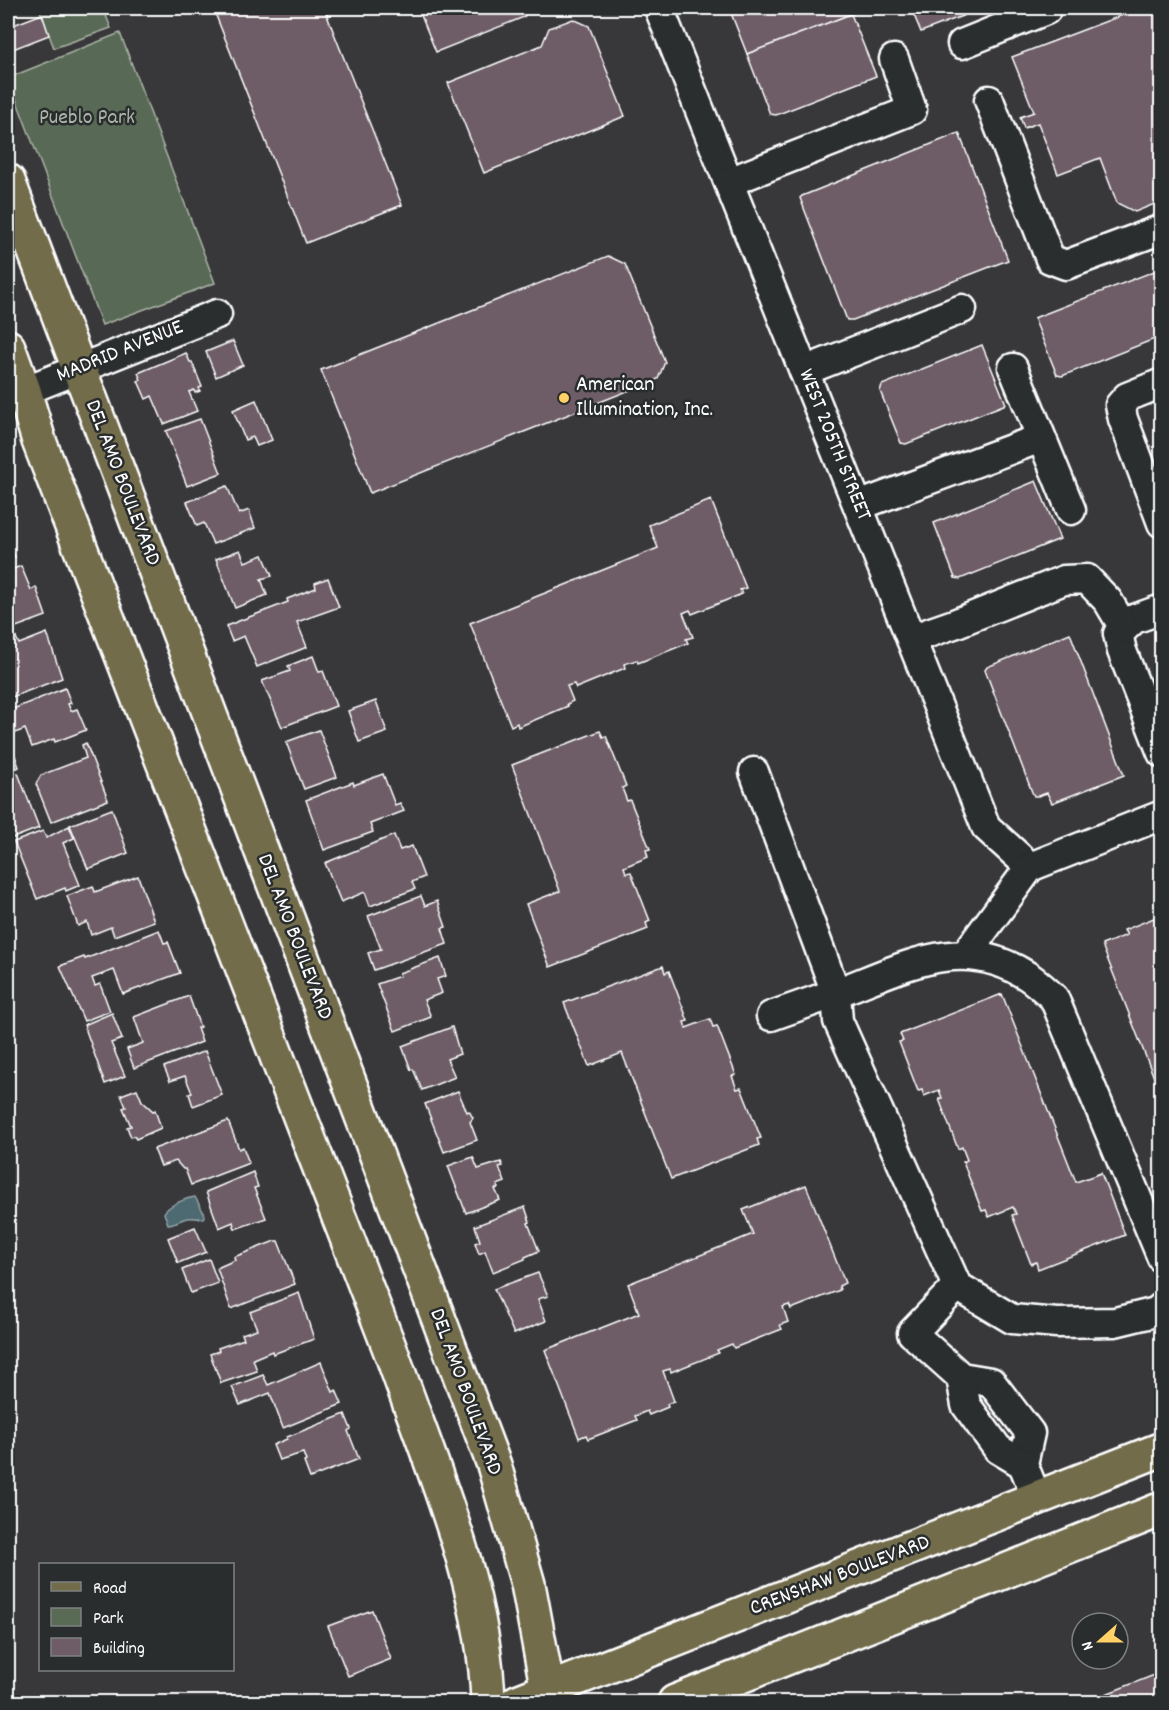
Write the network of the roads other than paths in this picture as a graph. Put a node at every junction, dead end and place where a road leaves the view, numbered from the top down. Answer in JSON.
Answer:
{"nodes":[{"id":1,"x":659,"y":8,"type":"edge"},
{"id":2,"x":1046,"y":8,"type":"edge"},
{"id":3,"x":962,"y":44,"type":"dead end"},
{"id":4,"x":894,"y":59,"type":"dead end"},
{"id":5,"x":989,"y":100,"type":"dead end"},
{"id":6,"x":8,"y":181,"type":"edge"},
{"id":7,"x":729,"y":182,"type":"junction"},
{"id":8,"x":1161,"y":230,"type":"edge"},
{"id":9,"x":962,"y":309,"type":"dead end"},
{"id":10,"x":217,"y":314,"type":"dead end"},
{"id":11,"x":8,"y":347,"type":"edge"},
{"id":12,"x":1013,"y":368,"type":"dead end"},
{"id":13,"x":78,"y":369,"type":"junction"},
{"id":14,"x":804,"y":371,"type":"junction"},
{"id":15,"x":1161,"y":383,"type":"edge"},
{"id":16,"x":24,"y":391,"type":"junction"},
{"id":17,"x":1041,"y":438,"type":"junction"},
{"id":18,"x":858,"y":507,"type":"junction"},
{"id":19,"x":1071,"y":510,"type":"dead end"},
{"id":20,"x":1161,"y":523,"type":"edge"},
{"id":21,"x":1161,"y":609,"type":"edge"},
{"id":22,"x":1124,"y":628,"type":"junction"},
{"id":23,"x":911,"y":639,"type":"junction"},
{"id":24,"x":1161,"y":753,"type":"edge"},
{"id":25,"x":754,"y":772,"type":"dead end"},
{"id":26,"x":1161,"y":815,"type":"edge"},
{"id":27,"x":1030,"y":867,"type":"junction"},
{"id":28,"x":966,"y":954,"type":"junction"},
{"id":29,"x":836,"y":993,"type":"junction"},
{"id":30,"x":771,"y":1016,"type":"dead end"},
{"id":31,"x":1161,"y":1258,"type":"edge"},
{"id":32,"x":957,"y":1286,"type":"junction"},
{"id":33,"x":1161,"y":1307,"type":"edge"},
{"id":34,"x":1161,"y":1449,"type":"edge"},
{"id":35,"x":1037,"y":1499,"type":"junction"},
{"id":36,"x":1161,"y":1509,"type":"edge"},
{"id":37,"x":549,"y":1697,"type":"edge"},
{"id":38,"x":488,"y":1702,"type":"edge"},
{"id":39,"x":517,"y":1702,"type":"edge"},
{"id":40,"x":675,"y":1702,"type":"edge"}],
"edges":[{"from":1,"to":7,"type":"street","name":"WEST 205TH STREET"},
{"from":2,"to":3,"type":"street"},
{"from":4,"to":7,"type":"street"},
{"from":5,"to":8,"type":"street"},
{"from":6,"to":13,"type":"main road","name":"DEL AMO BOULEVARD"},
{"from":7,"to":14,"type":"street","name":"WEST 205TH STREET"},
{"from":9,"to":14,"type":"street"},
{"from":10,"to":13,"type":"street","name":"MADRID AVENUE"},
{"from":11,"to":16,"type":"main road"},
{"from":12,"to":17,"type":"street"},
{"from":13,"to":16,"type":"street","name":"MADRID AVENUE"},
{"from":13,"to":37,"type":"main road","name":"DEL AMO BOULEVARD"},
{"from":14,"to":18,"type":"street","name":"WEST 205TH STREET"},
{"from":15,"to":20,"type":"street"},
{"from":16,"to":38,"type":"main road"},
{"from":17,"to":18,"type":"street"},
{"from":17,"to":19,"type":"street"},
{"from":18,"to":23,"type":"street","name":"WEST 205TH STREET"},
{"from":21,"to":22,"type":"street"},
{"from":22,"to":23,"type":"street"},
{"from":22,"to":24,"type":"street"},
{"from":23,"to":27,"type":"street","name":"WEST 205TH STREET"},
{"from":25,"to":29,"type":"street"},
{"from":26,"to":27,"type":"street"},
{"from":27,"to":28,"type":"street"},
{"from":28,"to":29,"type":"street"},
{"from":28,"to":31,"type":"street"},
{"from":29,"to":30,"type":"street"},
{"from":29,"to":32,"type":"street"},
{"from":32,"to":33,"type":"street"},
{"from":32,"to":35,"type":"street"},
{"from":34,"to":35,"type":"main road","name":"CRENSHAW BOULEVARD"},
{"from":35,"to":37,"type":"main road","name":"CRENSHAW BOULEVARD"},
{"from":36,"to":40,"type":"main road"},
{"from":37,"to":39,"type":"main road","name":"CRENSHAW BOULEVARD"}]}
